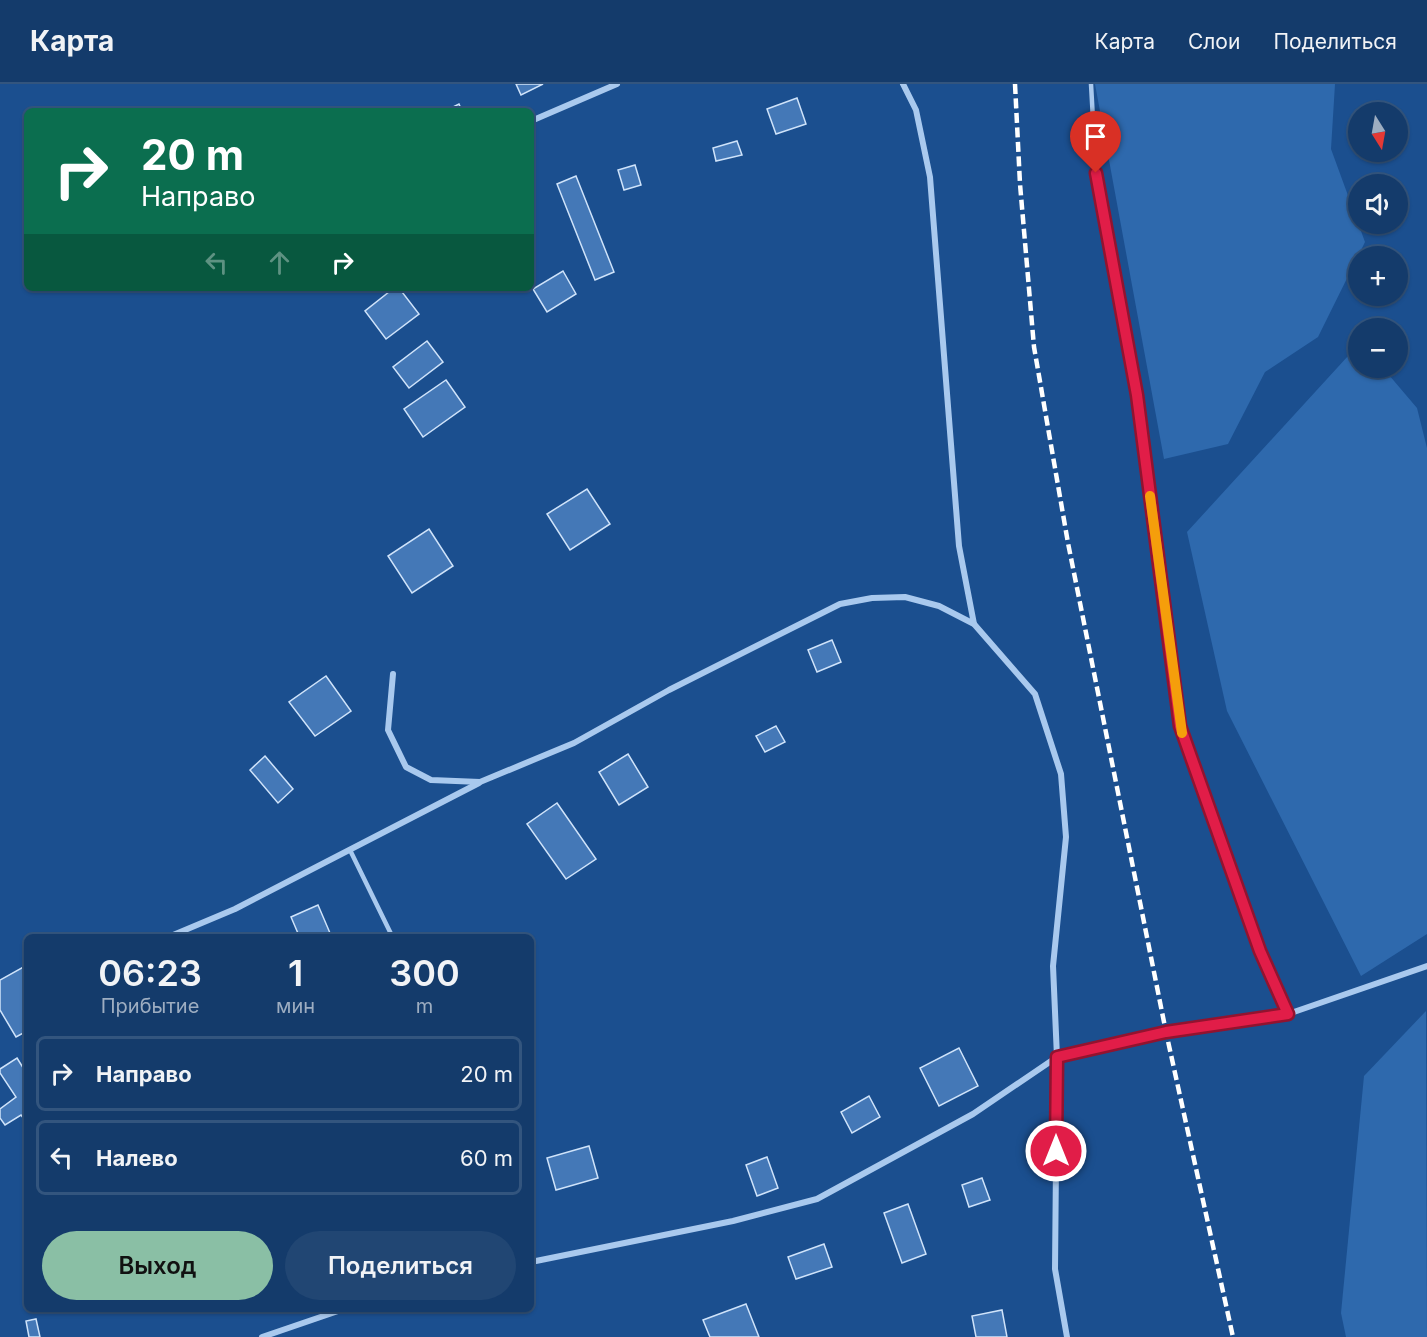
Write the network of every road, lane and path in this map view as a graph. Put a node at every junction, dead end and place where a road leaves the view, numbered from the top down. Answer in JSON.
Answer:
{"nodes":[{"id":1,"x":617,"y":84,"type":"edge"},
{"id":2,"x":903,"y":84,"type":"edge"},
{"id":3,"x":1091,"y":84,"type":"edge"},
{"id":4,"x":534,"y":120,"type":"edge"},
{"id":5,"x":974,"y":624,"type":"junction"},
{"id":6,"x":393,"y":674,"type":"dead end"},
{"id":7,"x":480,"y":783,"type":"junction"},
{"id":8,"x":350,"y":850,"type":"junction"},
{"id":9,"x":176,"y":934,"type":"edge"},
{"id":10,"x":391,"y":934,"type":"edge"},
{"id":11,"x":1427,"y":966,"type":"edge"},
{"id":12,"x":1288,"y":1014,"type":"junction"},
{"id":13,"x":1057,"y":1057,"type":"junction"},
{"id":14,"x":534,"y":1261,"type":"edge"},
{"id":15,"x":335,"y":1312,"type":"edge"},
{"id":16,"x":262,"y":1337,"type":"edge"},
{"id":17,"x":1067,"y":1337,"type":"edge"}],
"edges":[{"from":1,"to":4,"type":"street"},
{"from":2,"to":5,"type":"street"},
{"from":3,"to":12,"type":"lane"},
{"from":5,"to":7,"type":"street"},
{"from":5,"to":13,"type":"street"},
{"from":6,"to":7,"type":"street"},
{"from":7,"to":8,"type":"street"},
{"from":8,"to":9,"type":"street"},
{"from":8,"to":10,"type":"lane"},
{"from":11,"to":12,"type":"street"},
{"from":12,"to":13,"type":"street"},
{"from":13,"to":14,"type":"street"},
{"from":13,"to":17,"type":"street"},
{"from":15,"to":16,"type":"street"}]}
